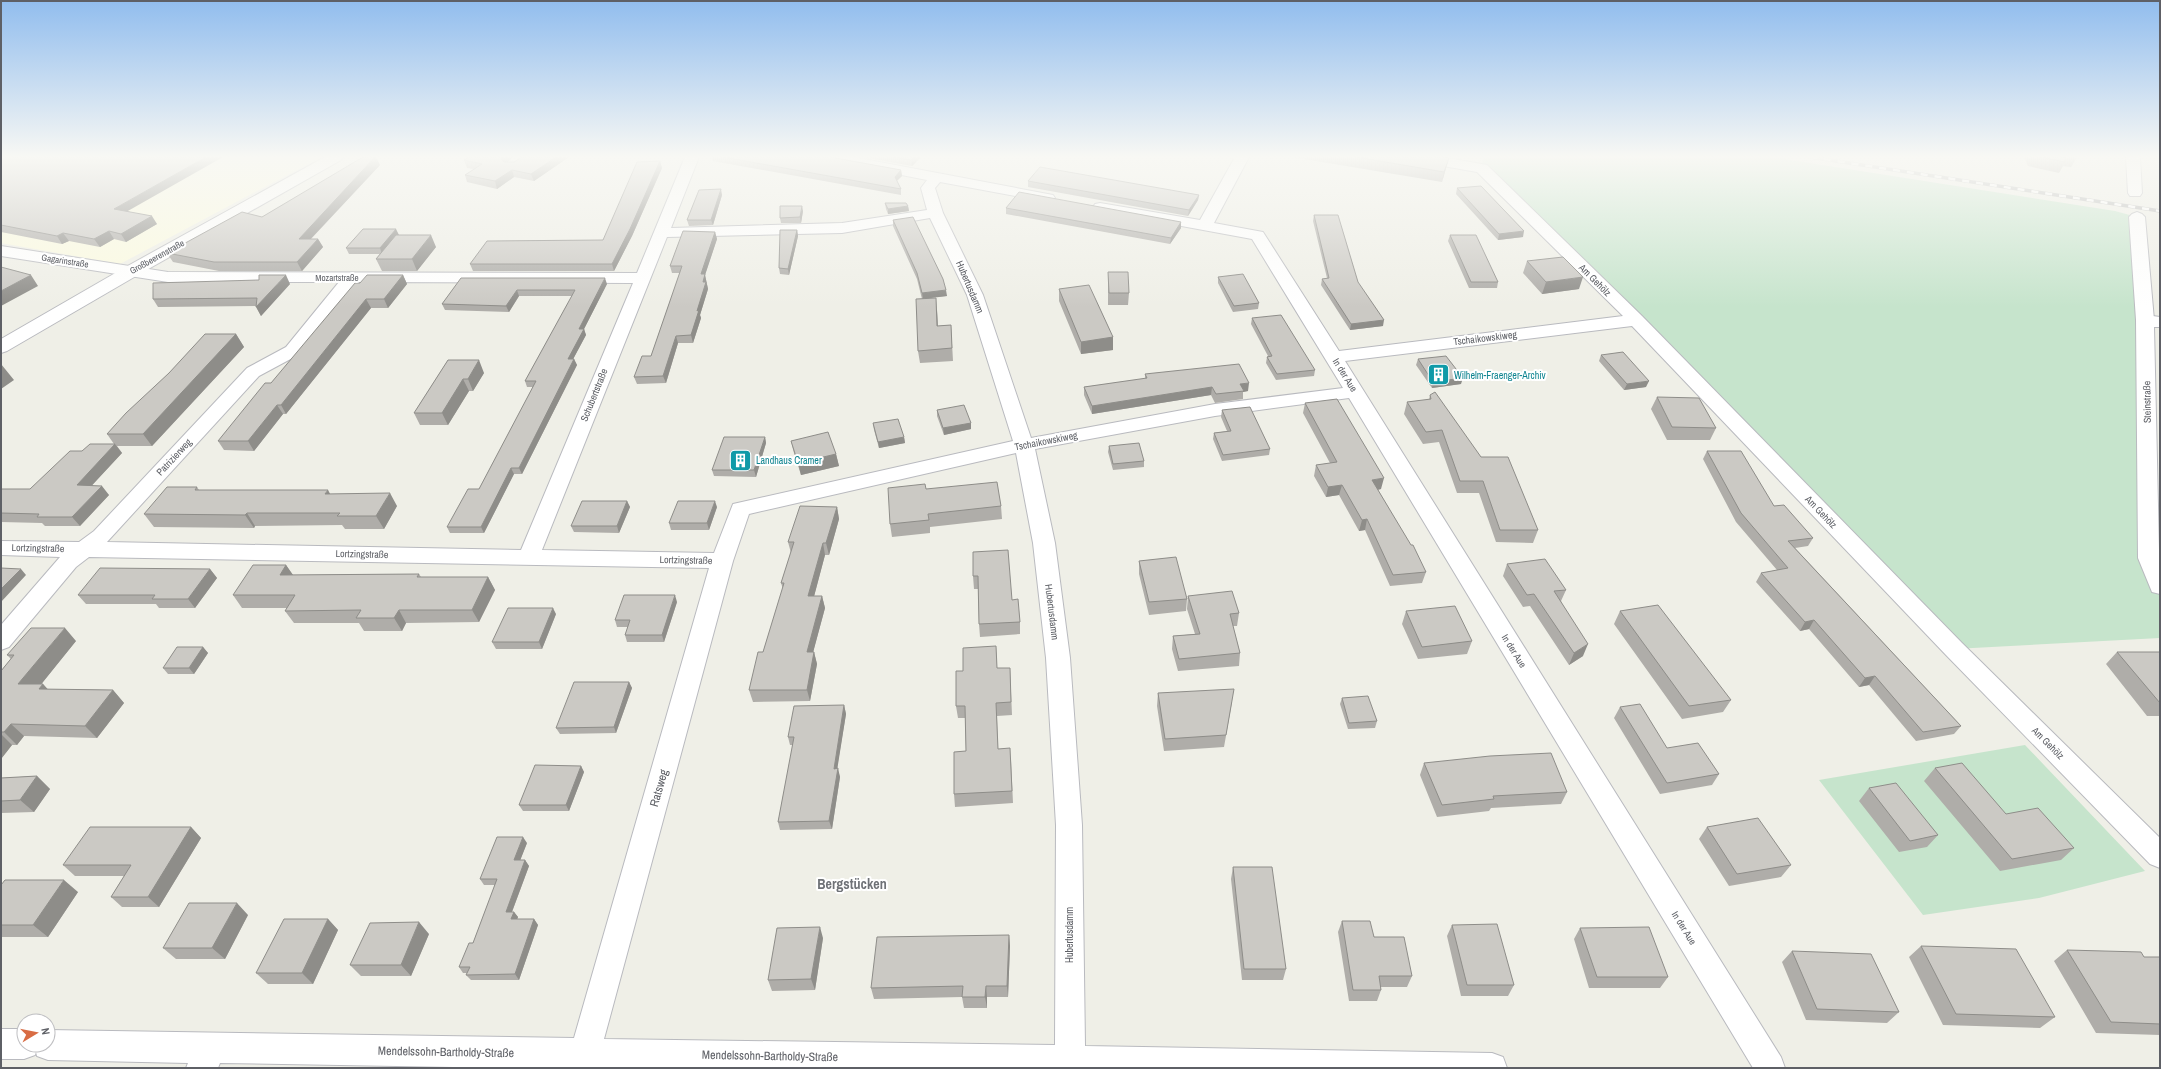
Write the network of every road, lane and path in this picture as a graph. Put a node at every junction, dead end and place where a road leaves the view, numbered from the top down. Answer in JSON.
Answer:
{"nodes":[{"id":1,"x":247,"y":207,"type":"edge"},
{"id":2,"x":671,"y":207,"type":"edge"},
{"id":3,"x":933,"y":207,"type":"edge"},
{"id":4,"x":1100,"y":207,"type":"edge"},
{"id":5,"x":1215,"y":207,"type":"edge"},
{"id":6,"x":1521,"y":207,"type":"edge"},
{"id":7,"x":935,"y":213,"type":"junction"},
{"id":8,"x":2137,"y":217,"type":"dead end"},
{"id":9,"x":1205,"y":226,"type":"junction"},
{"id":10,"x":660,"y":233,"type":"junction"},
{"id":11,"x":1,"y":251,"type":"edge"},
{"id":12,"x":130,"y":272,"type":"junction"},
{"id":13,"x":642,"y":278,"type":"junction"},
{"id":14,"x":350,"y":279,"type":"junction"},
{"id":15,"x":1636,"y":320,"type":"junction"},
{"id":16,"x":2153,"y":321,"type":"edge"},
{"id":17,"x":1,"y":347,"type":"edge"},
{"id":18,"x":1334,"y":357,"type":"junction"},
{"id":19,"x":1355,"y":392,"type":"junction"},
{"id":20,"x":1024,"y":445,"type":"junction"},
{"id":21,"x":740,"y":509,"type":"joint"},
{"id":22,"x":1,"y":548,"type":"edge"},
{"id":23,"x":84,"y":549,"type":"junction"},
{"id":24,"x":529,"y":557,"type":"junction"},
{"id":25,"x":722,"y":560,"type":"junction"},
{"id":26,"x":2160,"y":586,"type":"edge"},
{"id":27,"x":1,"y":641,"type":"edge"},
{"id":28,"x":2160,"y":856,"type":"edge"},
{"id":29,"x":1,"y":1044,"type":"edge"},
{"id":30,"x":16,"y":1044,"type":"edge"},
{"id":31,"x":56,"y":1046,"type":"edge"},
{"id":32,"x":207,"y":1058,"type":"edge"},
{"id":33,"x":582,"y":1061,"type":"edge"},
{"id":34,"x":1070,"y":1064,"type":"edge"},
{"id":35,"x":1492,"y":1068,"type":"edge"},
{"id":36,"x":1770,"y":1068,"type":"edge"}],
"edges":[{"from":1,"to":12,"type":"street","name":"Großbeerenstraße"},
{"from":2,"to":10,"type":"street","name":"Schubertstraße"},
{"from":3,"to":7,"type":"street","name":"Hubertusdamm"},
{"from":4,"to":9,"type":"street"},
{"from":5,"to":9,"type":"street"},
{"from":6,"to":15,"type":"street","name":"Am Gehölz"},
{"from":7,"to":10,"type":"street"},
{"from":7,"to":20,"type":"street","name":"Hubertusdamm"},
{"from":8,"to":16,"type":"street","name":"Steinstraße"},
{"from":9,"to":18,"type":"street","name":"In der Aue"},
{"from":10,"to":13,"type":"street","name":"Schubertstraße"},
{"from":11,"to":12,"type":"street","name":"Gagarinstraße"},
{"from":12,"to":14,"type":"street","name":"Mozartstraße"},
{"from":12,"to":17,"type":"street","name":"Großbeerenstraße"},
{"from":13,"to":14,"type":"street","name":"Mozartstraße"},
{"from":13,"to":24,"type":"street","name":"Schubertstraße"},
{"from":14,"to":23,"type":"street","name":"Patrizierweg"},
{"from":15,"to":18,"type":"street","name":"Tschaikowskiweg"},
{"from":15,"to":28,"type":"street","name":"Am Gehölz"},
{"from":16,"to":26,"type":"street","name":"Steinstraße"},
{"from":18,"to":19,"type":"street","name":"In der Aue"},
{"from":19,"to":20,"type":"street","name":"Tschaikowskiweg"},
{"from":19,"to":36,"type":"street","name":"In der Aue"},
{"from":20,"to":21,"type":"street","name":"Tschaikowskiweg"},
{"from":20,"to":34,"type":"street","name":"Hubertusdamm"},
{"from":21,"to":25,"type":"street","name":"Ratsweg"},
{"from":22,"to":23,"type":"street","name":"Lortzingstraße"},
{"from":23,"to":24,"type":"street","name":"Lortzingstraße"},
{"from":23,"to":27,"type":"street","name":"Patrizierweg"},
{"from":24,"to":25,"type":"street","name":"Lortzingstraße"},
{"from":25,"to":33,"type":"street","name":"Ratsweg"},
{"from":29,"to":30,"type":"street"},
{"from":31,"to":32,"type":"street","name":"Mendelssohn-Bartholdy-Straße"},
{"from":32,"to":33,"type":"street","name":"Mendelssohn-Bartholdy-Straße"},
{"from":33,"to":34,"type":"street","name":"Mendelssohn-Bartholdy-Straße"},
{"from":34,"to":35,"type":"street","name":"Mendelssohn-Bartholdy-Straße"}]}
